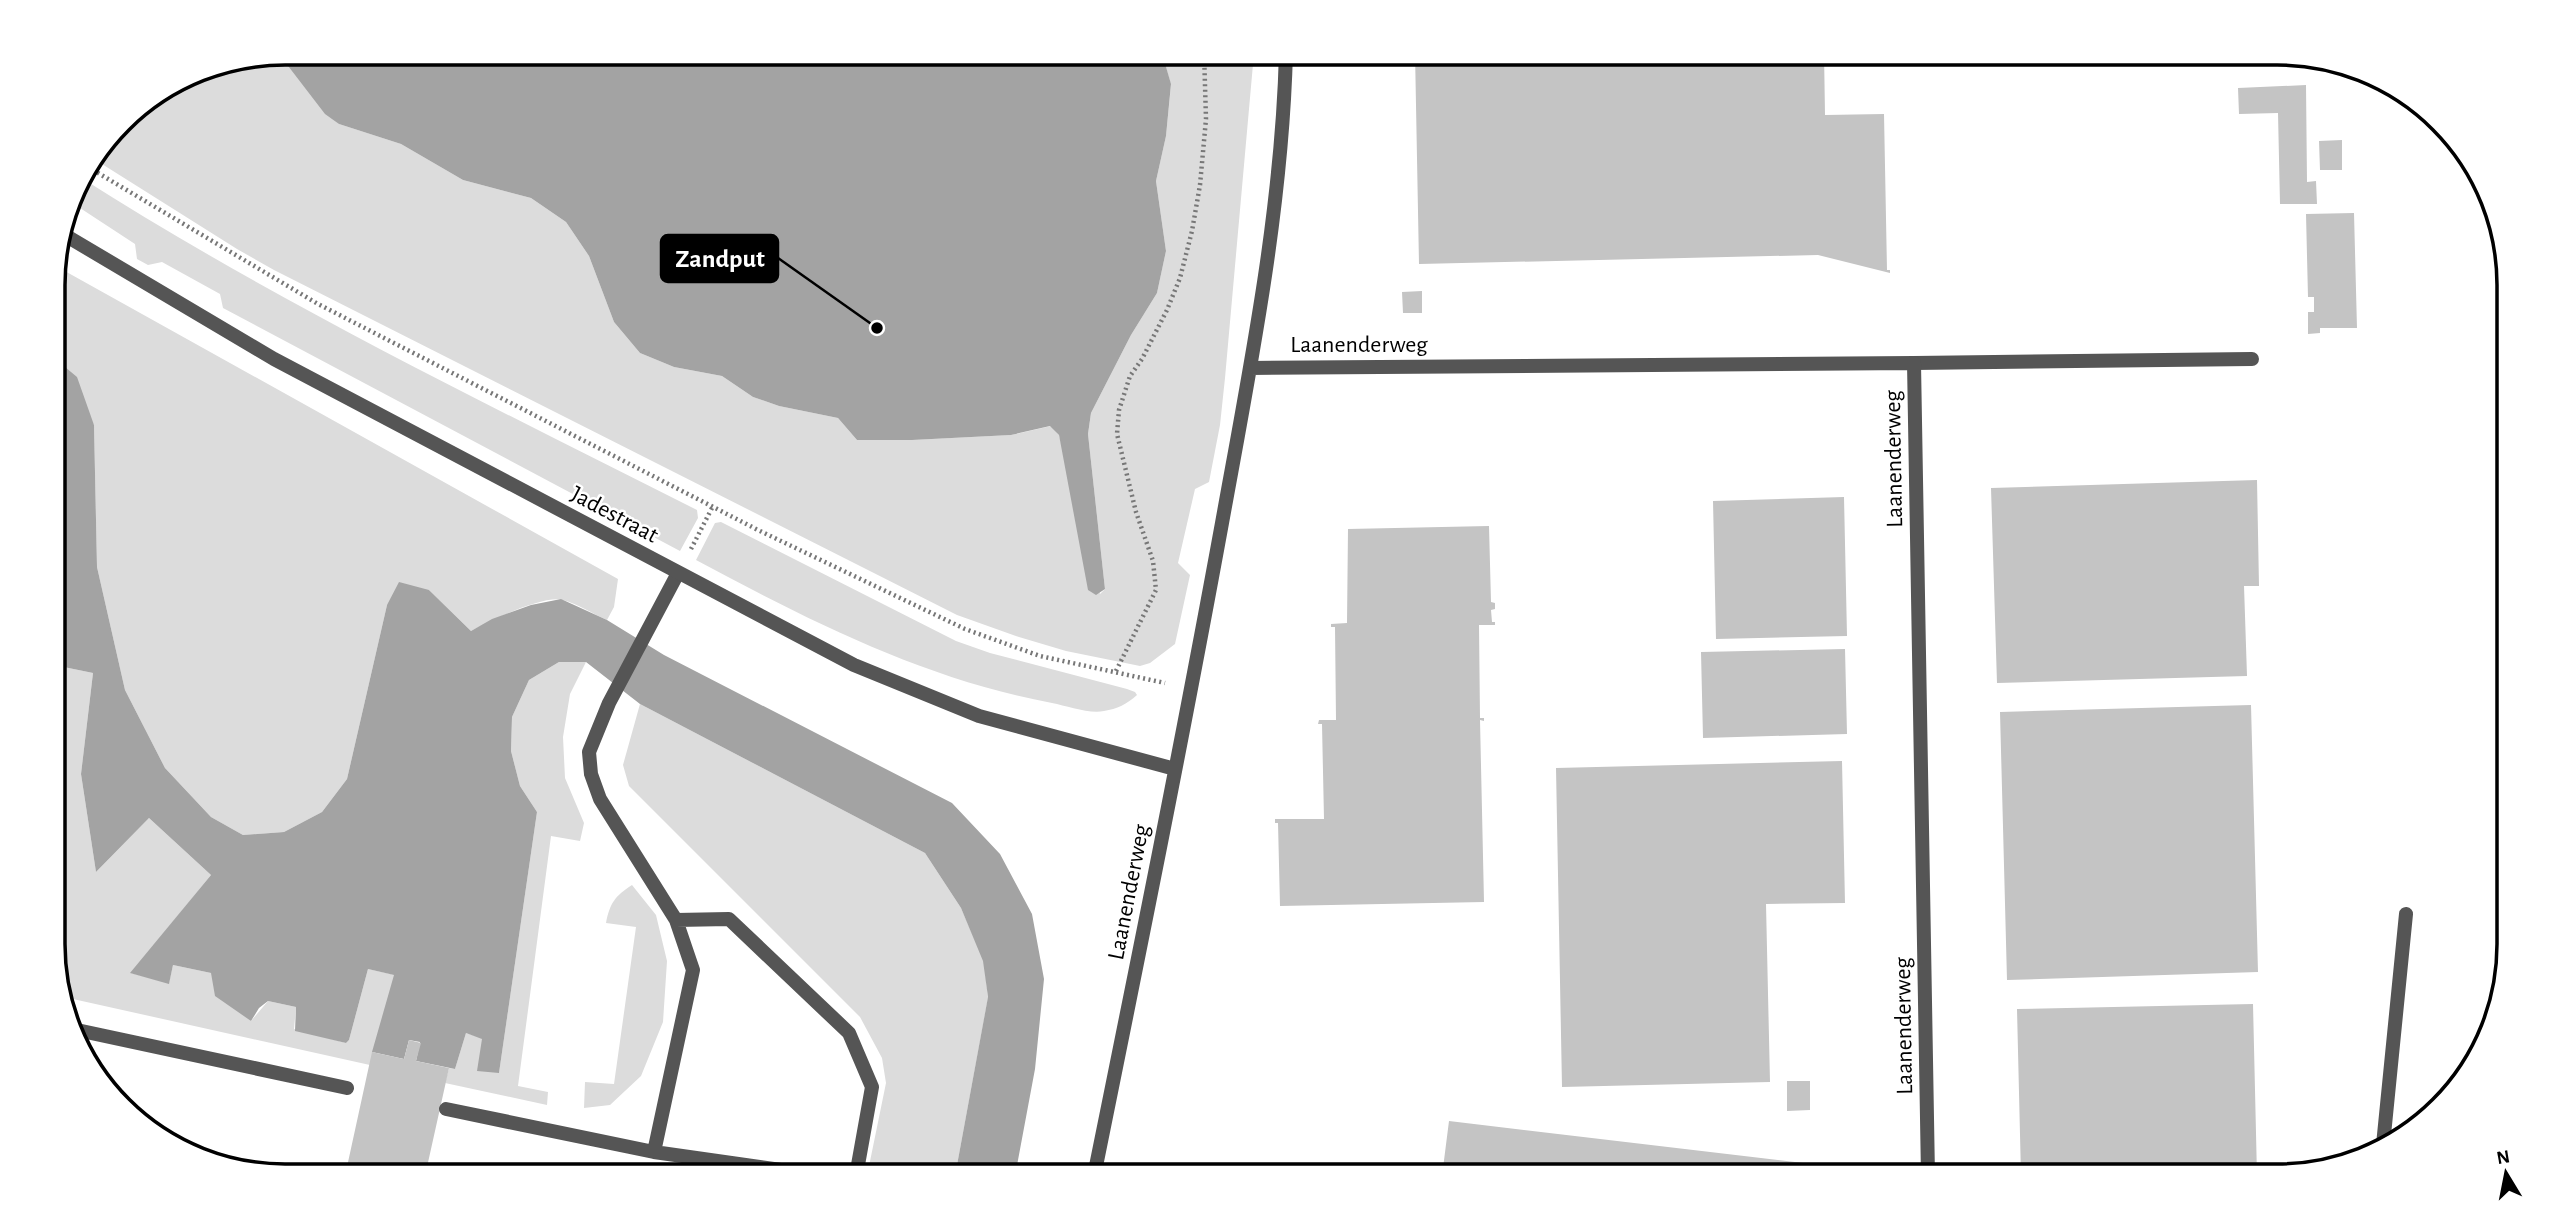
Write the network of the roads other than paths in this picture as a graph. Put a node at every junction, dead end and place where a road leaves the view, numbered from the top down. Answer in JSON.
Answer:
{"nodes":[{"id":1,"x":1286,"y":65,"type":"edge"},
{"id":2,"x":70,"y":238,"type":"edge"},
{"id":3,"x":2252,"y":359,"type":"dead end"},
{"id":4,"x":1914,"y":363,"type":"junction"},
{"id":5,"x":1250,"y":368,"type":"junction"},
{"id":6,"x":678,"y":573,"type":"junction"},
{"id":7,"x":1175,"y":769,"type":"junction"},
{"id":8,"x":2406,"y":914,"type":"dead end"},
{"id":9,"x":676,"y":920,"type":"junction"},
{"id":10,"x":82,"y":1031,"type":"edge"},
{"id":11,"x":347,"y":1088,"type":"dead end"},
{"id":12,"x":446,"y":1109,"type":"dead end"},
{"id":13,"x":2384,"y":1137,"type":"edge"},
{"id":14,"x":654,"y":1152,"type":"junction"},
{"id":15,"x":739,"y":1164,"type":"edge"},
{"id":16,"x":858,"y":1164,"type":"edge"},
{"id":17,"x":1096,"y":1164,"type":"edge"},
{"id":18,"x":1928,"y":1164,"type":"edge"}],
"edges":[{"from":1,"to":5,"type":"street","name":"Laanenderweg"},
{"from":2,"to":6,"type":"street","name":"Jadestraat"},
{"from":3,"to":4,"type":"street"},
{"from":4,"to":5,"type":"street","name":"Laanenderweg"},
{"from":4,"to":18,"type":"street","name":"Laanenderweg"},
{"from":5,"to":7,"type":"street","name":"Laanenderweg"},
{"from":6,"to":7,"type":"street","name":"Jadestraat"},
{"from":6,"to":9,"type":"street"},
{"from":7,"to":17,"type":"street","name":"Laanenderweg"},
{"from":8,"to":13,"type":"street"},
{"from":9,"to":14,"type":"street"},
{"from":9,"to":16,"type":"street"},
{"from":10,"to":11,"type":"street"},
{"from":12,"to":14,"type":"street"},
{"from":14,"to":15,"type":"street"}]}
